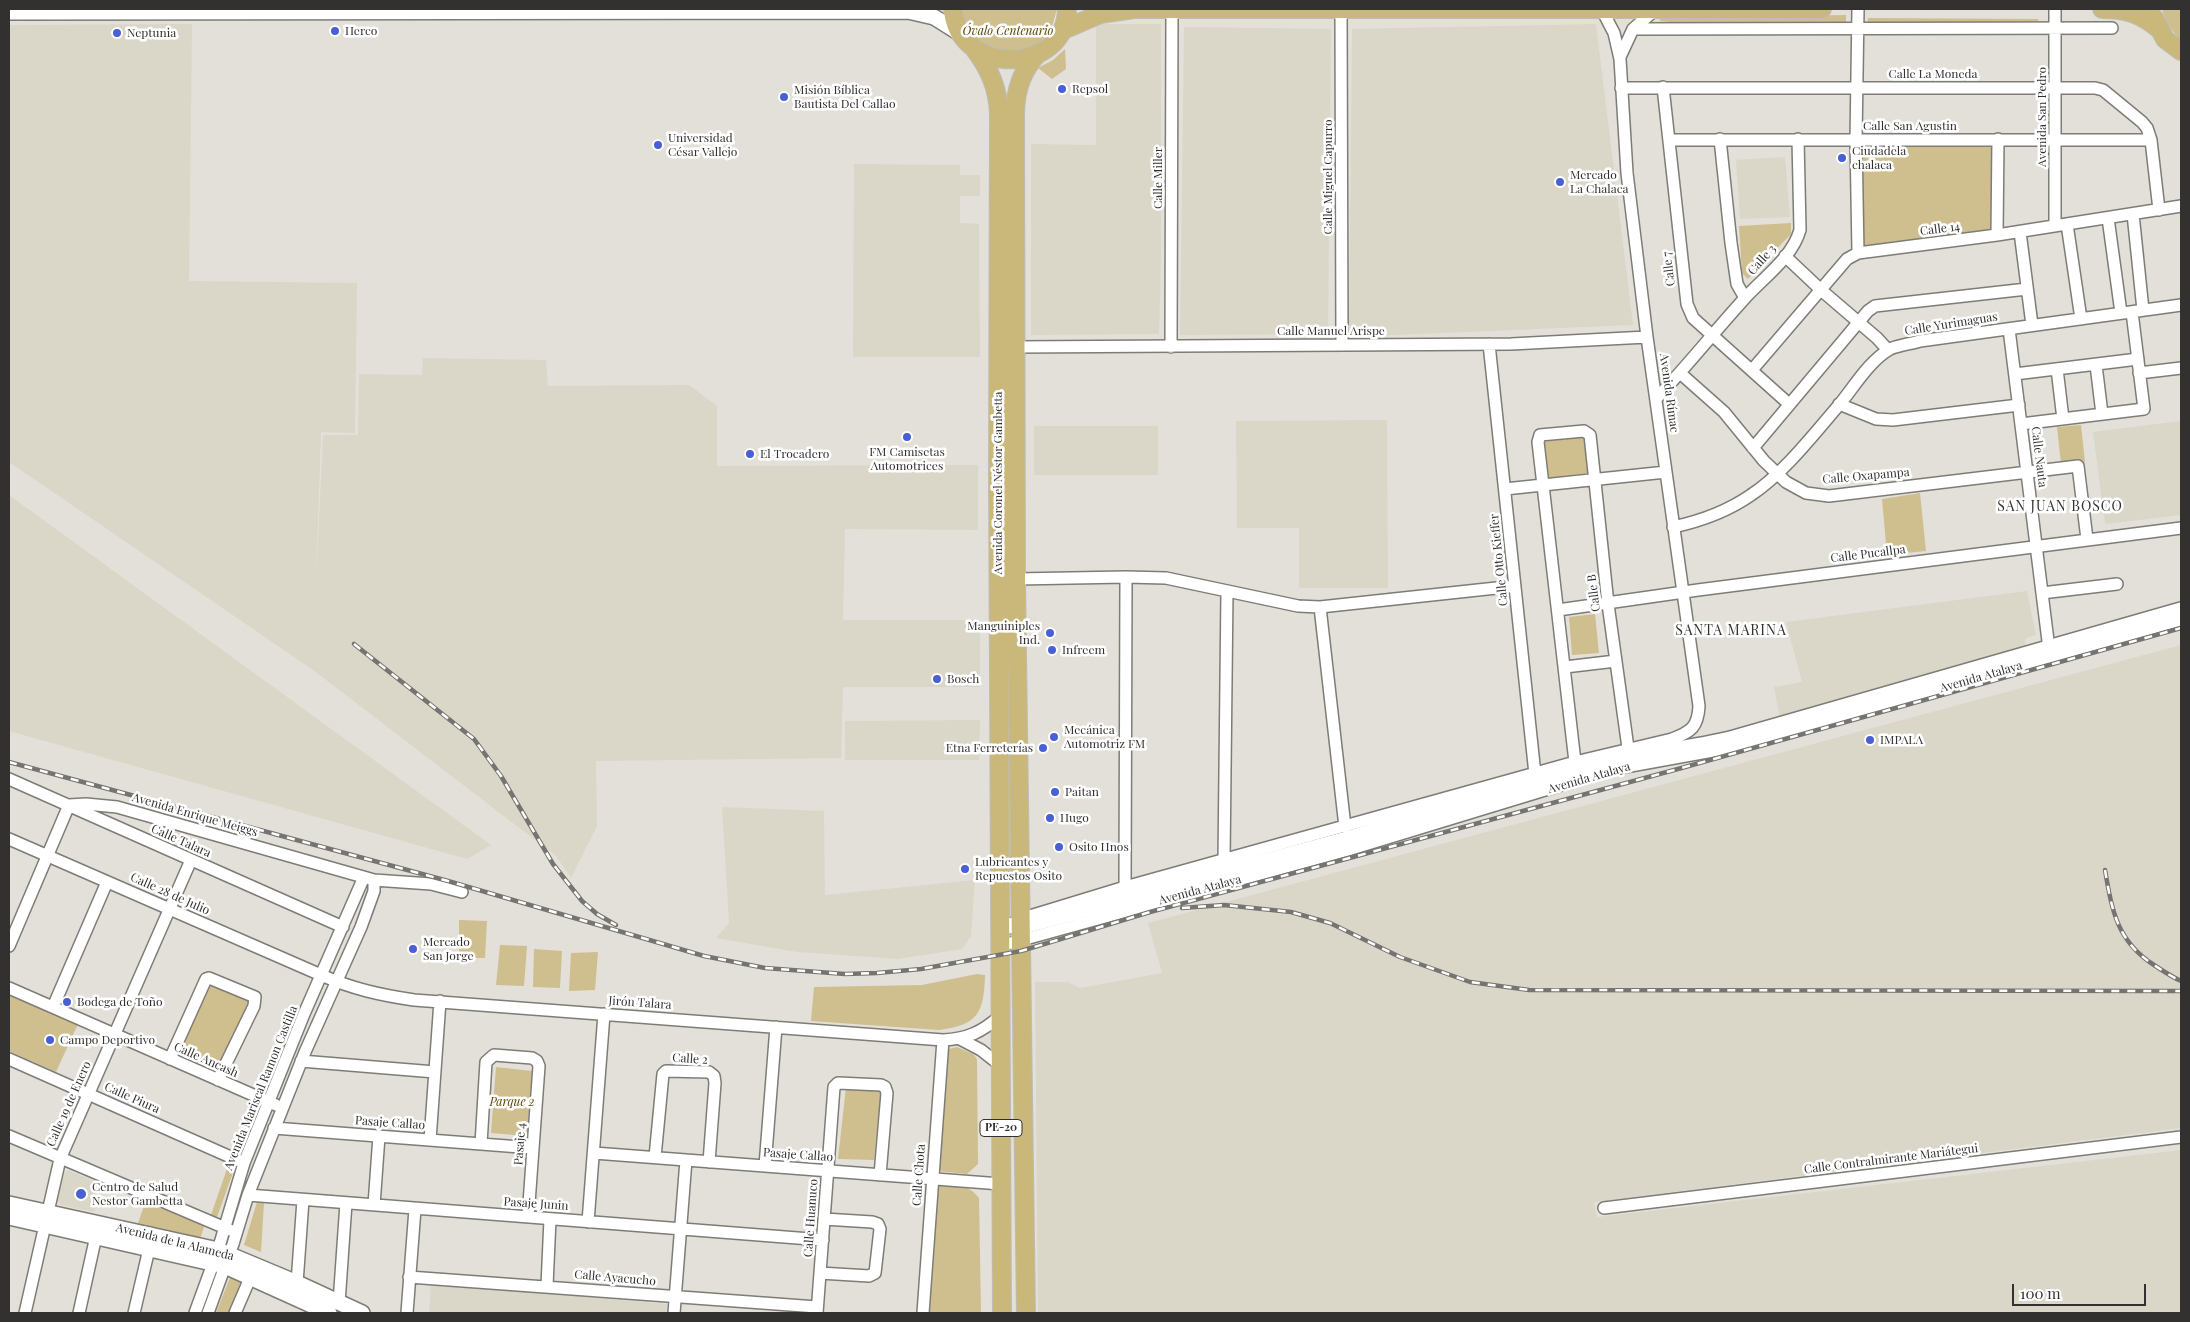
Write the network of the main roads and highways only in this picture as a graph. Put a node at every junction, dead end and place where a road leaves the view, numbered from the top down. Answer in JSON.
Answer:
{"nodes":[{"id":1,"x":953,"y":9,"type":"edge"},
{"id":2,"x":1067,"y":9,"type":"edge"},
{"id":3,"x":1822,"y":9,"type":"edge"},
{"id":4,"x":2102,"y":9,"type":"edge"},
{"id":5,"x":2152,"y":9,"type":"edge"},
{"id":6,"x":72,"y":10,"type":"edge"},
{"id":7,"x":704,"y":10,"type":"edge"},
{"id":8,"x":797,"y":10,"type":"edge"},
{"id":9,"x":872,"y":10,"type":"edge"},
{"id":10,"x":1172,"y":10,"type":"edge"},
{"id":11,"x":1341,"y":10,"type":"edge"},
{"id":12,"x":1602,"y":10,"type":"edge"},
{"id":13,"x":9,"y":12,"type":"edge"},
{"id":14,"x":2158,"y":28,"type":"junction"},
{"id":15,"x":1063,"y":30,"type":"junction"},
{"id":16,"x":967,"y":41,"type":"junction"},
{"id":17,"x":2181,"y":51,"type":"edge"},
{"id":18,"x":1038,"y":53,"type":"junction"},
{"id":19,"x":2181,"y":610,"type":"edge"},
{"id":20,"x":1000,"y":926,"type":"junction"},
{"id":21,"x":1020,"y":928,"type":"junction"},
{"id":22,"x":9,"y":1204,"type":"edge"},
{"id":23,"x":9,"y":1217,"type":"edge"},
{"id":24,"x":46,"y":1219,"type":"junction"},
{"id":25,"x":222,"y":1258,"type":"junction"},
{"id":26,"x":334,"y":1308,"type":"edge"},
{"id":27,"x":1012,"y":1310,"type":"edge"},
{"id":28,"x":362,"y":1313,"type":"edge"}],
"edges":[{"from":1,"to":16,"type":"main road"},
{"from":2,"to":15,"type":"main road"},
{"from":3,"to":12,"type":"main road"},
{"from":4,"to":14,"type":"main road"},
{"from":5,"to":14,"type":"main road"},
{"from":6,"to":7,"type":"main road"},
{"from":6,"to":13,"type":"main road"},
{"from":7,"to":8,"type":"main road"},
{"from":8,"to":9,"type":"main road"},
{"from":9,"to":16,"type":"main road"},
{"from":10,"to":11,"type":"main road"},
{"from":10,"to":15,"type":"main road"},
{"from":11,"to":12,"type":"main road"},
{"from":14,"to":17,"type":"main road"},
{"from":15,"to":18,"type":"main road"},
{"from":16,"to":18,"type":"main road"},
{"from":16,"to":20,"type":"main road","name":"Avenida Coronel Néstor Gambetta"},
{"from":18,"to":21,"type":"main road","name":"Avenida Coronel Néstor Gambetta"},
{"from":19,"to":21,"type":"main road","name":"Avenida Atalaya"},
{"from":20,"to":21,"type":"main road","name":"Avenida Atalaya"},
{"from":20,"to":27,"type":"main road","number":"PE-20"},
{"from":21,"to":27,"type":"main road","number":"PE-20"},
{"from":22,"to":24,"type":"main road","name":"Avenida de la Alameda"},
{"from":23,"to":24,"type":"main road","name":"Avenida de la Alameda"},
{"from":24,"to":25,"type":"main road","name":"Avenida de la Alameda"},
{"from":24,"to":25,"type":"main road","name":"Avenida de la Alameda"},
{"from":25,"to":26,"type":"main road","name":"Avenida de la Alameda"},
{"from":25,"to":26,"type":"main road","name":"Avenida de la Alameda"},
{"from":26,"to":28,"type":"main road","name":"Avenida de la Alameda"}]}
